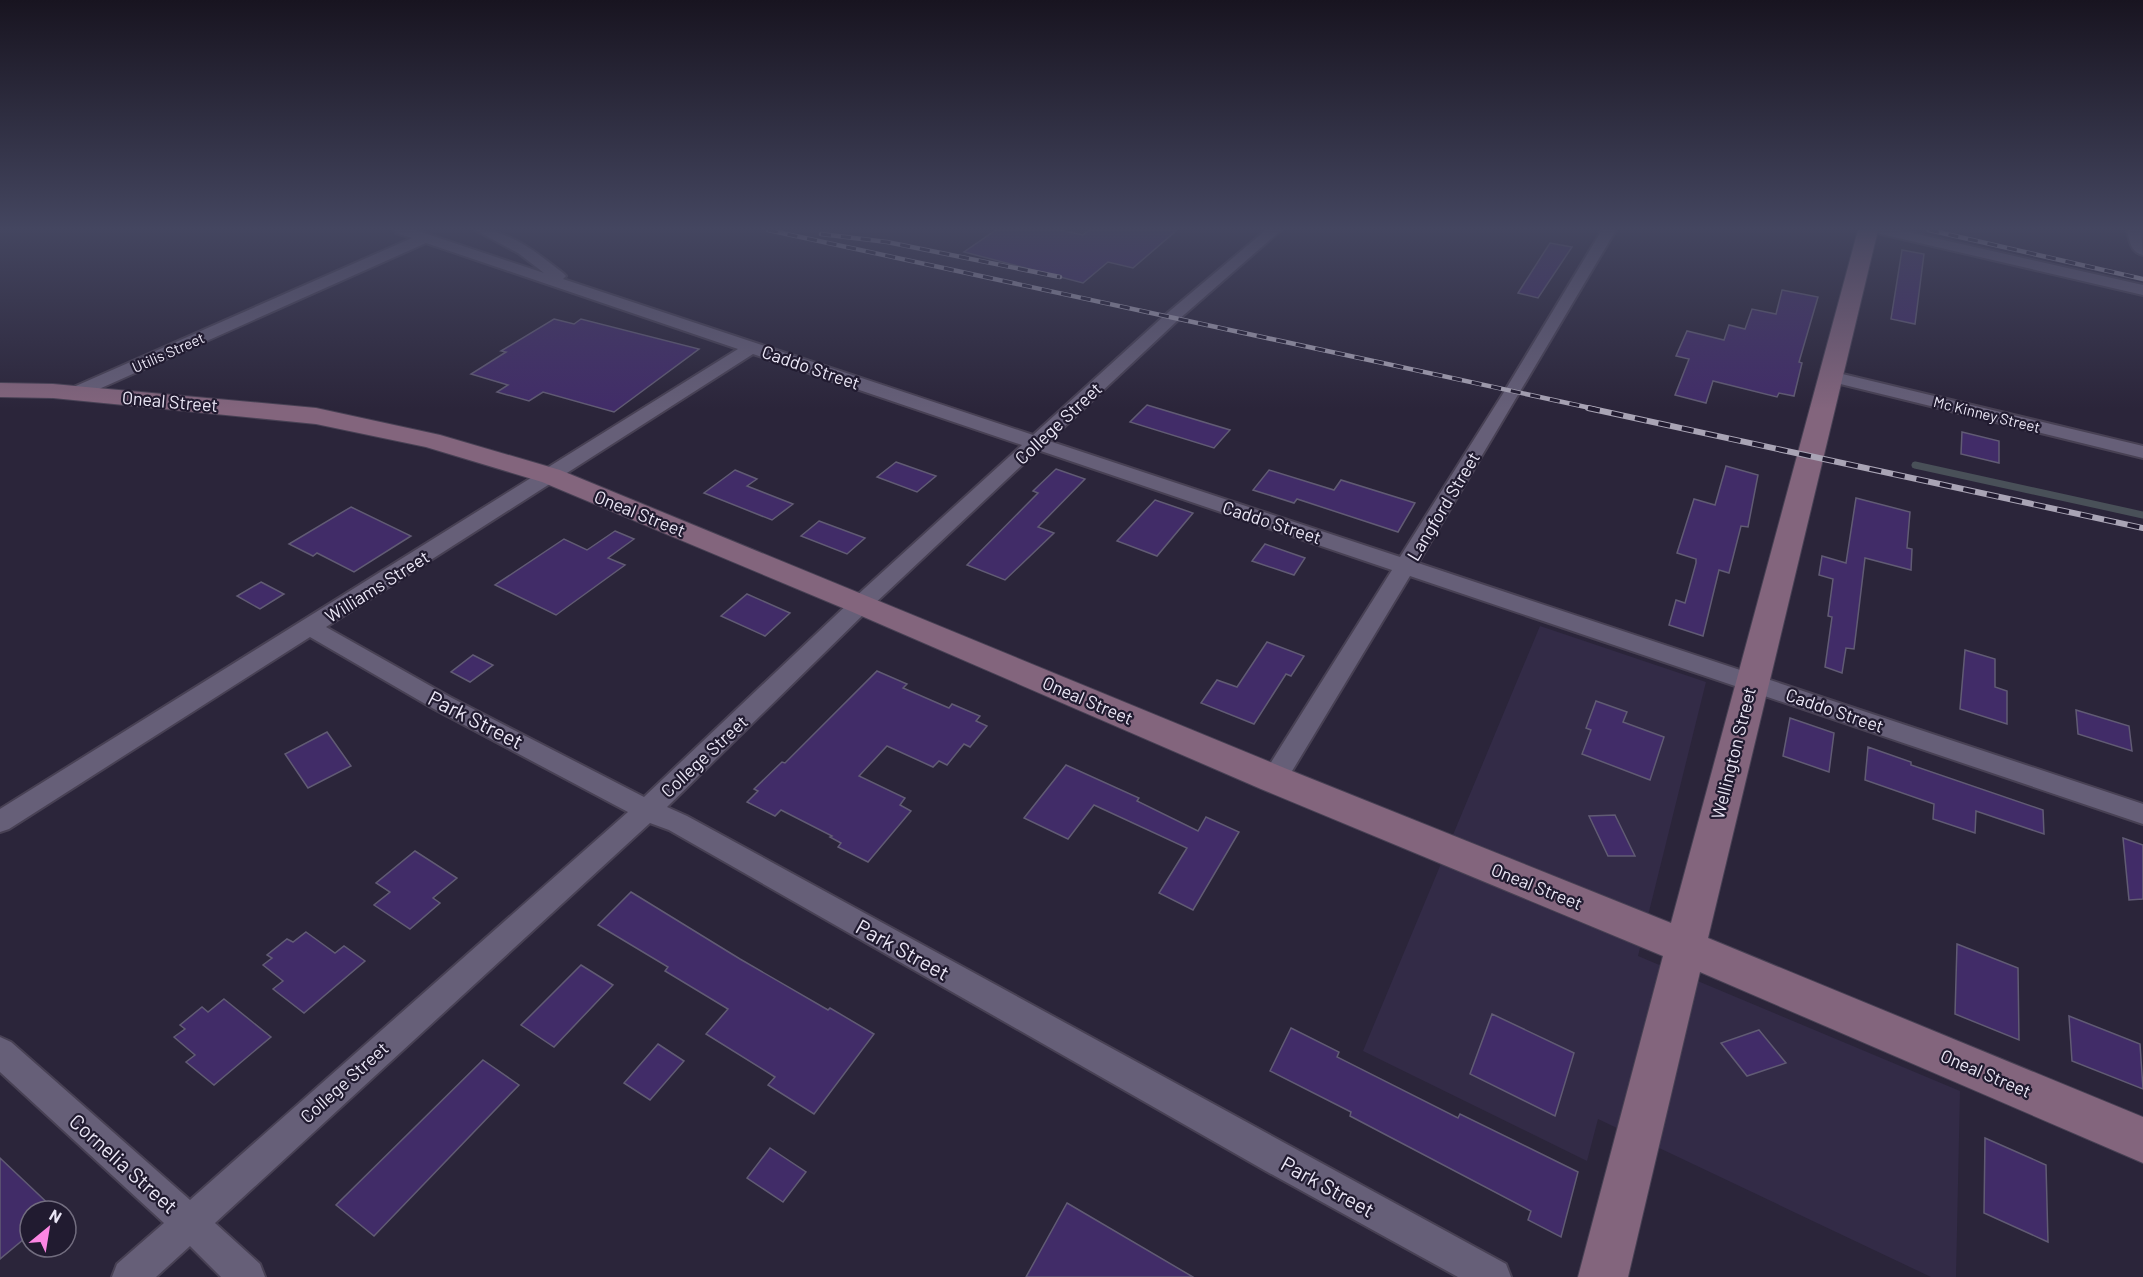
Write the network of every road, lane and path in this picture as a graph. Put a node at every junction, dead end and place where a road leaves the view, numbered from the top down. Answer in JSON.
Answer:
{"nodes":[{"id":1,"x":308,"y":290,"type":"edge"},
{"id":2,"x":579,"y":290,"type":"edge"},
{"id":3,"x":1205,"y":290,"type":"edge"},
{"id":4,"x":1575,"y":290,"type":"edge"},
{"id":5,"x":1854,"y":290,"type":"edge"},
{"id":6,"x":752,"y":347,"type":"junction"},
{"id":7,"x":1830,"y":376,"type":"junction"},
{"id":8,"x":0,"y":390,"type":"edge"},
{"id":9,"x":75,"y":393,"type":"junction"},
{"id":10,"x":1035,"y":443,"type":"junction"},
{"id":11,"x":2143,"y":452,"type":"edge"},
{"id":12,"x":551,"y":476,"type":"junction"},
{"id":13,"x":1406,"y":567,"type":"junction"},
{"id":14,"x":861,"y":604,"type":"junction"},
{"id":15,"x":311,"y":628,"type":"junction"},
{"id":16,"x":1751,"y":682,"type":"junction"},
{"id":17,"x":1274,"y":779,"type":"junction"},
{"id":18,"x":647,"y":810,"type":"junction"},
{"id":19,"x":2143,"y":814,"type":"edge"},
{"id":20,"x":0,"y":822,"type":"edge"},
{"id":21,"x":1686,"y":947,"type":"junction"},
{"id":22,"x":0,"y":1052,"type":"edge"},
{"id":23,"x":2143,"y":1140,"type":"edge"},
{"id":24,"x":189,"y":1222,"type":"junction"},
{"id":25,"x":130,"y":1277,"type":"edge"},
{"id":26,"x":247,"y":1277,"type":"edge"},
{"id":27,"x":1493,"y":1277,"type":"edge"},
{"id":28,"x":1603,"y":1277,"type":"edge"}],
"edges":[{"from":1,"to":9,"type":"street","name":"Utilis Street"},
{"from":2,"to":6,"type":"street","name":"Caddo Street"},
{"from":3,"to":10,"type":"street","name":"College Street"},
{"from":4,"to":13,"type":"street","name":"Langford Street"},
{"from":5,"to":7,"type":"street","name":"Wellington Street"},
{"from":6,"to":10,"type":"street","name":"Caddo Street"},
{"from":6,"to":12,"type":"street","name":"Williams Street"},
{"from":7,"to":11,"type":"street","name":"Mc Kinney Street"},
{"from":7,"to":16,"type":"street","name":"Wellington Street"},
{"from":8,"to":9,"type":"street","name":"Oneal Street"},
{"from":9,"to":12,"type":"street","name":"Oneal Street"},
{"from":10,"to":13,"type":"street","name":"Caddo Street"},
{"from":10,"to":14,"type":"street","name":"College Street"},
{"from":12,"to":14,"type":"street","name":"Oneal Street"},
{"from":12,"to":15,"type":"street","name":"Williams Street"},
{"from":13,"to":16,"type":"street","name":"Caddo Street"},
{"from":13,"to":17,"type":"street","name":"Langford Street"},
{"from":14,"to":17,"type":"street","name":"Oneal Street"},
{"from":14,"to":18,"type":"street","name":"College Street"},
{"from":15,"to":18,"type":"street","name":"Park Street"},
{"from":15,"to":20,"type":"street","name":"Williams Street"},
{"from":16,"to":19,"type":"street","name":"Caddo Street"},
{"from":16,"to":21,"type":"street","name":"Wellington Street"},
{"from":17,"to":21,"type":"street","name":"Oneal Street"},
{"from":18,"to":24,"type":"street","name":"College Street"},
{"from":18,"to":27,"type":"street","name":"Park Street"},
{"from":21,"to":23,"type":"street","name":"Oneal Street"},
{"from":21,"to":28,"type":"street","name":"Wellington Street"},
{"from":22,"to":24,"type":"street","name":"Cornelia Street"},
{"from":24,"to":25,"type":"street","name":"College Street"},
{"from":24,"to":26,"type":"street","name":"Cornelia Street"}]}
